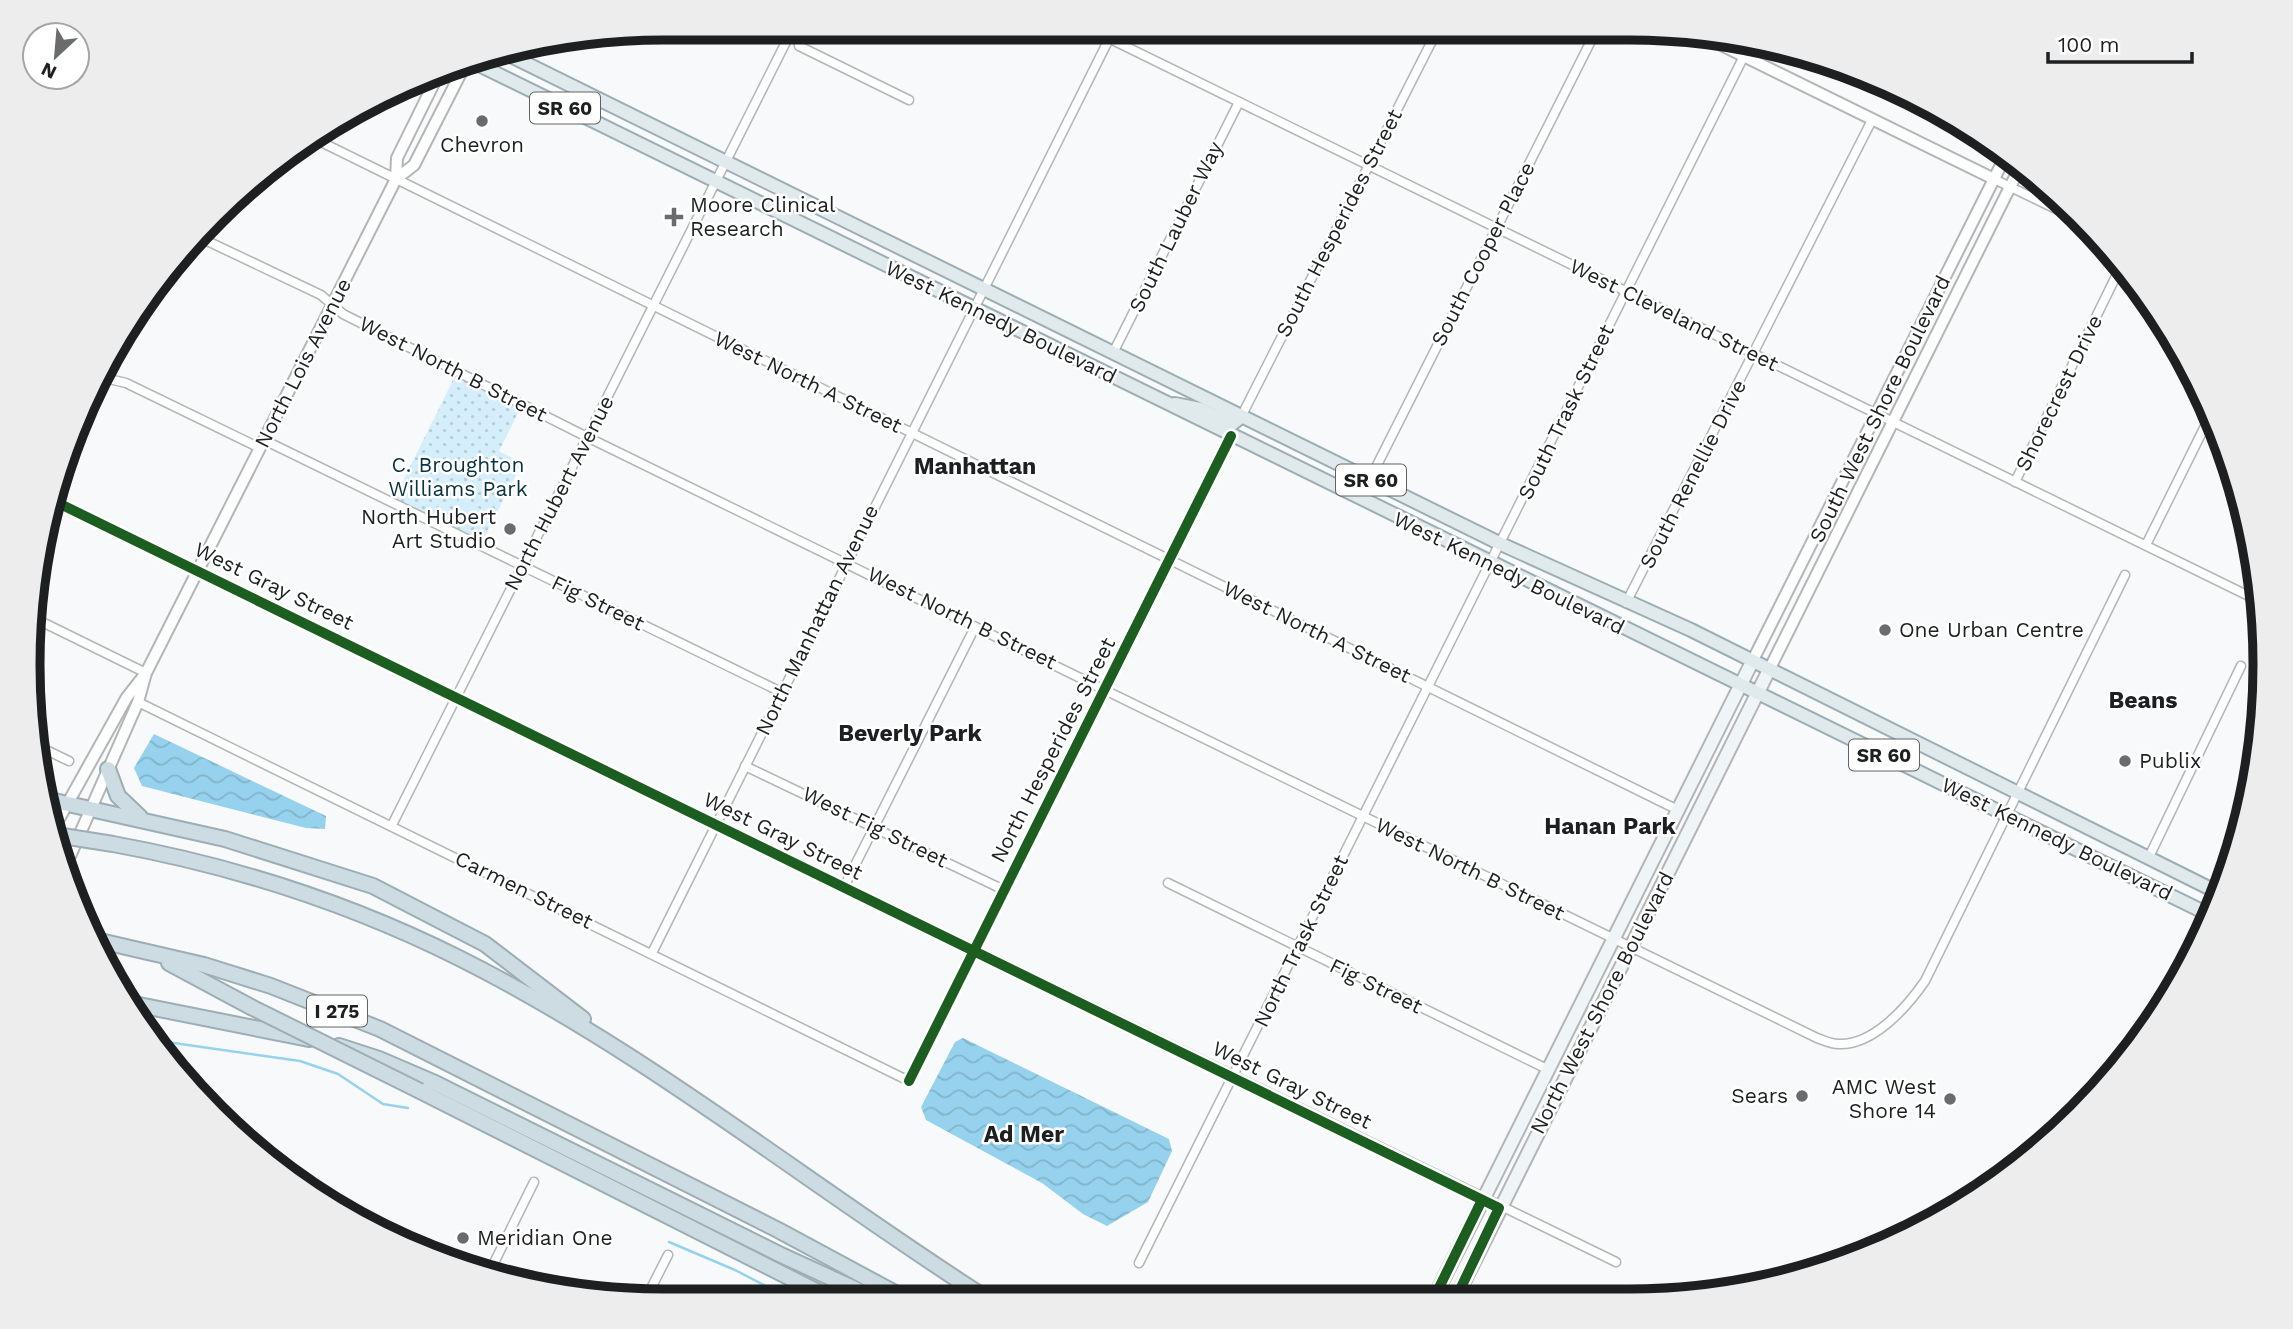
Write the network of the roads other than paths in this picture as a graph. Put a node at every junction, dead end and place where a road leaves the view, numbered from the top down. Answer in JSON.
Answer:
{"nodes":[{"id":1,"x":789,"y":40,"type":"edge"},
{"id":2,"x":798,"y":40,"type":"edge"},
{"id":3,"x":1108,"y":40,"type":"edge"},
{"id":4,"x":1113,"y":40,"type":"edge"},
{"id":5,"x":1432,"y":40,"type":"edge"},
{"id":6,"x":1591,"y":40,"type":"edge"},
{"id":7,"x":1729,"y":49,"type":"edge"},
{"id":8,"x":1744,"y":56,"type":"junction"},
{"id":9,"x":516,"y":59,"type":"edge"},
{"id":10,"x":483,"y":68,"type":"edge"},
{"id":11,"x":461,"y":74,"type":"edge"},
{"id":12,"x":433,"y":85,"type":"edge"},
{"id":13,"x":909,"y":100,"type":"dead end"},
{"id":14,"x":1239,"y":102,"type":"junction"},
{"id":15,"x":1872,"y":120,"type":"junction"},
{"id":16,"x":322,"y":142,"type":"edge"},
{"id":17,"x":727,"y":162,"type":"junction"},
{"id":18,"x":2002,"y":164,"type":"edge"},
{"id":19,"x":1369,"y":165,"type":"junction"},
{"id":20,"x":2016,"y":175,"type":"edge"},
{"id":21,"x":396,"y":179,"type":"junction"},
{"id":22,"x":1994,"y":179,"type":"junction"},
{"id":23,"x":715,"y":182,"type":"junction"},
{"id":24,"x":2010,"y":187,"type":"junction"},
{"id":25,"x":2055,"y":209,"type":"edge"},
{"id":26,"x":1496,"y":228,"type":"junction"},
{"id":27,"x":207,"y":241,"type":"edge"},
{"id":28,"x":2117,"y":275,"type":"edge"},
{"id":29,"x":985,"y":288,"type":"junction"},
{"id":30,"x":1625,"y":291,"type":"junction"},
{"id":31,"x":333,"y":305,"type":"junction"},
{"id":32,"x":653,"y":306,"type":"junction"},
{"id":33,"x":973,"y":309,"type":"junction"},
{"id":34,"x":1113,"y":353,"type":"junction"},
{"id":35,"x":1755,"y":354,"type":"junction"},
{"id":36,"x":109,"y":380,"type":"edge"},
{"id":37,"x":1167,"y":404,"type":"junction"},
{"id":38,"x":1878,"y":415,"type":"junction"},
{"id":39,"x":1241,"y":417,"type":"junction"},
{"id":40,"x":1894,"y":423,"type":"junction"},
{"id":41,"x":2205,"y":426,"type":"edge"},
{"id":42,"x":911,"y":433,"type":"junction"},
{"id":43,"x":1231,"y":436,"type":"junction"},
{"id":44,"x":587,"y":437,"type":"junction"},
{"id":45,"x":262,"y":444,"type":"junction"},
{"id":46,"x":1318,"y":454,"type":"junction"},
{"id":47,"x":1370,"y":480,"type":"junction"},
{"id":48,"x":2015,"y":482,"type":"junction"},
{"id":49,"x":62,"y":505,"type":"edge"},
{"id":50,"x":1501,"y":544,"type":"junction"},
{"id":51,"x":2146,"y":545,"type":"junction"},
{"id":52,"x":1169,"y":559,"type":"junction"},
{"id":53,"x":846,"y":561,"type":"junction"},
{"id":54,"x":1491,"y":564,"type":"junction"},
{"id":55,"x":522,"y":567,"type":"junction"},
{"id":56,"x":197,"y":570,"type":"junction"},
{"id":57,"x":2125,"y":575,"type":"dead end"},
{"id":58,"x":2248,"y":596,"type":"edge"},
{"id":59,"x":1626,"y":603,"type":"junction"},
{"id":60,"x":42,"y":622,"type":"edge"},
{"id":61,"x":975,"y":627,"type":"junction"},
{"id":62,"x":1752,"y":662,"type":"junction"},
{"id":63,"x":2241,"y":666,"type":"dead end"},
{"id":64,"x":1769,"y":670,"type":"junction"},
{"id":65,"x":146,"y":673,"type":"junction"},
{"id":66,"x":1740,"y":685,"type":"junction"},
{"id":67,"x":1428,"y":686,"type":"junction"},
{"id":68,"x":1105,"y":689,"type":"junction"},
{"id":69,"x":781,"y":692,"type":"junction"},
{"id":70,"x":1758,"y":694,"type":"junction"},
{"id":71,"x":456,"y":696,"type":"junction"},
{"id":72,"x":138,"y":702,"type":"junction"},
{"id":73,"x":46,"y":749,"type":"edge"},
{"id":74,"x":69,"y":761,"type":"dead end"},
{"id":75,"x":745,"y":766,"type":"junction"},
{"id":76,"x":108,"y":769,"type":"junction"},
{"id":77,"x":2019,"y":794,"type":"junction"},
{"id":78,"x":56,"y":801,"type":"edge"},
{"id":79,"x":66,"y":804,"type":"junction"},
{"id":80,"x":90,"y":809,"type":"junction"},
{"id":81,"x":1678,"y":810,"type":"junction"},
{"id":82,"x":2009,"y":815,"type":"junction"},
{"id":83,"x":60,"y":816,"type":"edge"},
{"id":84,"x":1362,"y":817,"type":"junction"},
{"id":85,"x":141,"y":818,"type":"junction"},
{"id":86,"x":715,"y":824,"type":"junction"},
{"id":87,"x":392,"y":825,"type":"junction"},
{"id":88,"x":874,"y":826,"type":"junction"},
{"id":89,"x":65,"y":836,"type":"edge"},
{"id":90,"x":70,"y":855,"type":"edge"},
{"id":91,"x":2148,"y":859,"type":"junction"},
{"id":92,"x":2138,"y":878,"type":"junction"},
{"id":93,"x":1168,"y":883,"type":"dead end"},
{"id":94,"x":844,"y":887,"type":"junction"},
{"id":95,"x":2211,"y":889,"type":"edge"},
{"id":96,"x":1004,"y":890,"type":"junction"},
{"id":97,"x":2202,"y":910,"type":"edge"},
{"id":98,"x":1612,"y":938,"type":"junction"},
{"id":99,"x":106,"y":942,"type":"edge"},
{"id":100,"x":1630,"y":946,"type":"junction"},
{"id":101,"x":129,"y":947,"type":"junction"},
{"id":102,"x":1297,"y":947,"type":"junction"},
{"id":103,"x":974,"y":951,"type":"junction"},
{"id":104,"x":652,"y":953,"type":"junction"},
{"id":105,"x":142,"y":1005,"type":"edge"},
{"id":106,"x":625,"y":1053,"type":"junction"},
{"id":107,"x":1547,"y":1069,"type":"junction"},
{"id":108,"x":1233,"y":1077,"type":"junction"},
{"id":109,"x":909,"y":1081,"type":"joint"},
{"id":110,"x":534,"y":1182,"type":"dead end"},
{"id":111,"x":1482,"y":1199,"type":"junction"},
{"id":112,"x":1499,"y":1208,"type":"junction"},
{"id":113,"x":668,"y":1255,"type":"dead end"},
{"id":114,"x":1616,"y":1262,"type":"dead end"},
{"id":115,"x":1139,"y":1263,"type":"dead end"},
{"id":116,"x":493,"y":1264,"type":"edge"},
{"id":117,"x":651,"y":1288,"type":"edge"},
{"id":118,"x":812,"y":1289,"type":"edge"},
{"id":119,"x":856,"y":1289,"type":"edge"},
{"id":120,"x":888,"y":1289,"type":"edge"},
{"id":121,"x":972,"y":1289,"type":"edge"},
{"id":122,"x":1438,"y":1289,"type":"edge"},
{"id":123,"x":1460,"y":1289,"type":"edge"}],
"edges":[{"from":1,"to":17,"type":"street","name":"North Hubert Avenue"},
{"from":2,"to":13,"type":"street"},
{"from":3,"to":29,"type":"street","name":"North Manhattan Avenue"},
{"from":4,"to":14,"type":"street","name":"West Cleveland Street"},
{"from":5,"to":19,"type":"street","name":"South Hesperides Street"},
{"from":6,"to":26,"type":"street","name":"South Cooper Place"},
{"from":7,"to":8,"type":"street"},
{"from":8,"to":15,"type":"street"},
{"from":8,"to":30,"type":"street","name":"South Trask Street"},
{"from":9,"to":17,"type":"main road","name":"West Kennedy Boulevard","number":"SR 60"},
{"from":10,"to":23,"type":"main road","name":"West Kennedy Boulevard","number":"SR 60"},
{"from":11,"to":21,"type":"street","name":"North Lois Avenue"},
{"from":12,"to":21,"type":"street"},
{"from":14,"to":19,"type":"street","name":"West Cleveland Street"},
{"from":14,"to":34,"type":"street","name":"South Lauber Way"},
{"from":15,"to":22,"type":"street"},
{"from":15,"to":35,"type":"street","name":"South Renellie Drive"},
{"from":16,"to":21,"type":"street","name":"West North A Street"},
{"from":17,"to":23,"type":"street","name":"North Hubert Avenue"},
{"from":17,"to":29,"type":"main road","name":"West Kennedy Boulevard","number":"SR 60"},
{"from":18,"to":22,"type":"street","name":"South West Shore Boulevard"},
{"from":19,"to":26,"type":"street","name":"West Cleveland Street"},
{"from":19,"to":39,"type":"street","name":"South Hesperides Street"},
{"from":20,"to":24,"type":"street","name":"South West Shore Boulevard"},
{"from":21,"to":31,"type":"street","name":"North Lois Avenue"},
{"from":21,"to":32,"type":"street","name":"West North A Street"},
{"from":22,"to":24,"type":"street"},
{"from":22,"to":38,"type":"street","name":"South West Shore Boulevard"},
{"from":23,"to":32,"type":"street","name":"North Hubert Avenue"},
{"from":23,"to":33,"type":"main road","name":"West Kennedy Boulevard","number":"SR 60"},
{"from":24,"to":25,"type":"street"},
{"from":24,"to":40,"type":"street","name":"South West Shore Boulevard"},
{"from":26,"to":30,"type":"street","name":"West Cleveland Street"},
{"from":26,"to":47,"type":"street","name":"South Cooper Place"},
{"from":27,"to":31,"type":"street","name":"West North B Street"},
{"from":28,"to":48,"type":"street","name":"Shorecrest Drive"},
{"from":29,"to":33,"type":"street","name":"North Manhattan Avenue"},
{"from":29,"to":34,"type":"main road","name":"West Kennedy Boulevard","number":"SR 60"},
{"from":30,"to":35,"type":"street","name":"West Cleveland Street"},
{"from":30,"to":50,"type":"street","name":"South Trask Street"},
{"from":31,"to":44,"type":"street","name":"West North B Street"},
{"from":31,"to":45,"type":"street","name":"North Lois Avenue"},
{"from":32,"to":42,"type":"street","name":"West North A Street"},
{"from":32,"to":44,"type":"street","name":"North Hubert Avenue"},
{"from":33,"to":37,"type":"main road","name":"West Kennedy Boulevard","number":"SR 60"},
{"from":33,"to":42,"type":"street","name":"North Manhattan Avenue"},
{"from":34,"to":39,"type":"main road","name":"West Kennedy Boulevard","number":"SR 60"},
{"from":35,"to":38,"type":"street","name":"West Cleveland Street"},
{"from":35,"to":59,"type":"street","name":"South Renellie Drive"},
{"from":36,"to":45,"type":"street","name":"Fig Street"},
{"from":37,"to":39,"type":"main road"},
{"from":37,"to":43,"type":"main road","name":"West Kennedy Boulevard","number":"SR 60"},
{"from":38,"to":40,"type":"street","name":"West Cleveland Street"},
{"from":38,"to":62,"type":"street","name":"South West Shore Boulevard"},
{"from":39,"to":46,"type":"main road","name":"West Kennedy Boulevard","number":"SR 60"},
{"from":40,"to":48,"type":"street","name":"West Cleveland Street"},
{"from":40,"to":64,"type":"street","name":"South West Shore Boulevard"},
{"from":41,"to":51,"type":"street"},
{"from":42,"to":52,"type":"street","name":"West North A Street"},
{"from":42,"to":53,"type":"street","name":"North Manhattan Avenue"},
{"from":43,"to":46,"type":"main road"},
{"from":43,"to":52,"type":"street","name":"North Hesperides Street"},
{"from":43,"to":54,"type":"main road","name":"West Kennedy Boulevard","number":"SR 60"},
{"from":44,"to":53,"type":"street","name":"West North B Street"},
{"from":44,"to":55,"type":"street","name":"North Hubert Avenue"},
{"from":45,"to":55,"type":"street","name":"Fig Street"},
{"from":45,"to":56,"type":"street","name":"North Lois Avenue"},
{"from":46,"to":47,"type":"main road","name":"West Kennedy Boulevard","number":"SR 60"},
{"from":47,"to":50,"type":"main road","name":"West Kennedy Boulevard","number":"SR 60"},
{"from":48,"to":51,"type":"street","name":"West Cleveland Street"},
{"from":49,"to":56,"type":"street","name":"West Gray Street"},
{"from":50,"to":54,"type":"street","name":"North Trask Street"},
{"from":50,"to":59,"type":"main road","name":"West Kennedy Boulevard","number":"SR 60"},
{"from":51,"to":58,"type":"street","name":"West Cleveland Street"},
{"from":52,"to":67,"type":"street","name":"West North A Street"},
{"from":52,"to":68,"type":"street","name":"North Hesperides Street"},
{"from":53,"to":61,"type":"street","name":"West North B Street"},
{"from":53,"to":69,"type":"street","name":"North Manhattan Avenue"},
{"from":54,"to":66,"type":"main road","name":"West Kennedy Boulevard","number":"SR 60"},
{"from":54,"to":67,"type":"street","name":"North Trask Street"},
{"from":55,"to":69,"type":"street","name":"Fig Street"},
{"from":55,"to":71,"type":"street","name":"North Hubert Avenue"},
{"from":56,"to":65,"type":"street","name":"North Lois Avenue"},
{"from":56,"to":71,"type":"street","name":"West Gray Street"},
{"from":57,"to":77,"type":"street"},
{"from":59,"to":62,"type":"main road","name":"West Kennedy Boulevard","number":"SR 60"},
{"from":60,"to":65,"type":"street"},
{"from":61,"to":68,"type":"street","name":"West North B Street"},
{"from":61,"to":88,"type":"street"},
{"from":62,"to":64,"type":"main road","name":"West Kennedy Boulevard","number":"SR 60"},
{"from":62,"to":66,"type":"main road"},
{"from":63,"to":91,"type":"street"},
{"from":64,"to":70,"type":"main road","name":"North West Shore Boulevard"},
{"from":64,"to":77,"type":"main road","name":"West Kennedy Boulevard","number":"SR 60"},
{"from":65,"to":72,"type":"street","name":"North Lois Avenue"},
{"from":65,"to":79,"type":"street","name":"North Lois Avenue"},
{"from":66,"to":70,"type":"main road","name":"West Kennedy Boulevard","number":"SR 60"},
{"from":66,"to":81,"type":"main road"},
{"from":67,"to":81,"type":"street","name":"West North A Street"},
{"from":67,"to":84,"type":"street","name":"North Trask Street"},
{"from":68,"to":84,"type":"street","name":"West North B Street"},
{"from":68,"to":96,"type":"street","name":"North Hesperides Street"},
{"from":69,"to":75,"type":"street","name":"North Manhattan Avenue"},
{"from":70,"to":82,"type":"main road","name":"West Kennedy Boulevard","number":"SR 60"},
{"from":70,"to":100,"type":"main road","name":"North West Shore Boulevard"},
{"from":71,"to":86,"type":"street","name":"West Gray Street"},
{"from":71,"to":87,"type":"street","name":"North Hubert Avenue"},
{"from":72,"to":76,"type":"street","name":"North Lois Avenue"},
{"from":72,"to":87,"type":"street","name":"Carmen Street"},
{"from":73,"to":74,"type":"street"},
{"from":75,"to":86,"type":"street","name":"North Manhattan Avenue"},
{"from":75,"to":88,"type":"street","name":"West Fig Street"},
{"from":76,"to":80,"type":"street","name":"North Lois Avenue"},
{"from":76,"to":85,"type":"highway"},
{"from":77,"to":82,"type":"street"},
{"from":77,"to":91,"type":"main road","name":"West Kennedy Boulevard","number":"SR 60"},
{"from":78,"to":79,"type":"highway"},
{"from":79,"to":80,"type":"highway"},
{"from":79,"to":83,"type":"street","name":"North Lois Avenue"},
{"from":80,"to":85,"type":"highway"},
{"from":80,"to":90,"type":"street","name":"North Lois Avenue"},
{"from":81,"to":98,"type":"main road"},
{"from":82,"to":92,"type":"main road","name":"West Kennedy Boulevard","number":"SR 60"},
{"from":82,"to":100,"type":"street","name":"West North B Street"},
{"from":84,"to":98,"type":"street","name":"West North B Street"},
{"from":84,"to":102,"type":"street","name":"North Trask Street"},
{"from":85,"to":106,"type":"highway"},
{"from":86,"to":94,"type":"street","name":"West Gray Street"},
{"from":86,"to":104,"type":"street","name":"North Manhattan Avenue"},
{"from":87,"to":104,"type":"street","name":"Carmen Street"},
{"from":88,"to":94,"type":"street"},
{"from":88,"to":96,"type":"street","name":"West Fig Street"},
{"from":89,"to":106,"type":"highway","bridge":true},
{"from":91,"to":92,"type":"main road"},
{"from":91,"to":95,"type":"main road","name":"West Kennedy Boulevard","number":"SR 60"},
{"from":92,"to":97,"type":"main road","name":"West Kennedy Boulevard","number":"SR 60"},
{"from":93,"to":102,"type":"street","name":"Fig Street"},
{"from":94,"to":103,"type":"street","name":"West Gray Street"},
{"from":96,"to":103,"type":"street","name":"North Hesperides Street"},
{"from":98,"to":100,"type":"street","name":"West North B Street"},
{"from":98,"to":107,"type":"main road"},
{"from":99,"to":101,"type":"highway","number":"I 275"},
{"from":100,"to":112,"type":"main road","name":"North West Shore Boulevard"},
{"from":101,"to":118,"type":"highway","bridge":true},
{"from":101,"to":120,"type":"highway","number":"I 275"},
{"from":102,"to":107,"type":"street","name":"Fig Street"},
{"from":102,"to":108,"type":"street","name":"North Trask Street"},
{"from":103,"to":108,"type":"street","name":"West Gray Street"},
{"from":103,"to":109,"type":"street","name":"North Hesperides Street"},
{"from":104,"to":109,"type":"street","name":"Carmen Street"},
{"from":105,"to":119,"type":"highway"},
{"from":106,"to":121,"type":"highway"},
{"from":107,"to":111,"type":"main road"},
{"from":108,"to":111,"type":"street","name":"West Gray Street"},
{"from":108,"to":115,"type":"street","name":"North Trask Street"},
{"from":110,"to":116,"type":"street"},
{"from":111,"to":112,"type":"street","name":"West Gray Street"},
{"from":111,"to":122,"type":"main road"},
{"from":112,"to":114,"type":"street","name":"West Gray Street"},
{"from":112,"to":123,"type":"main road","name":"North West Shore Boulevard"},
{"from":113,"to":117,"type":"street"}]}
